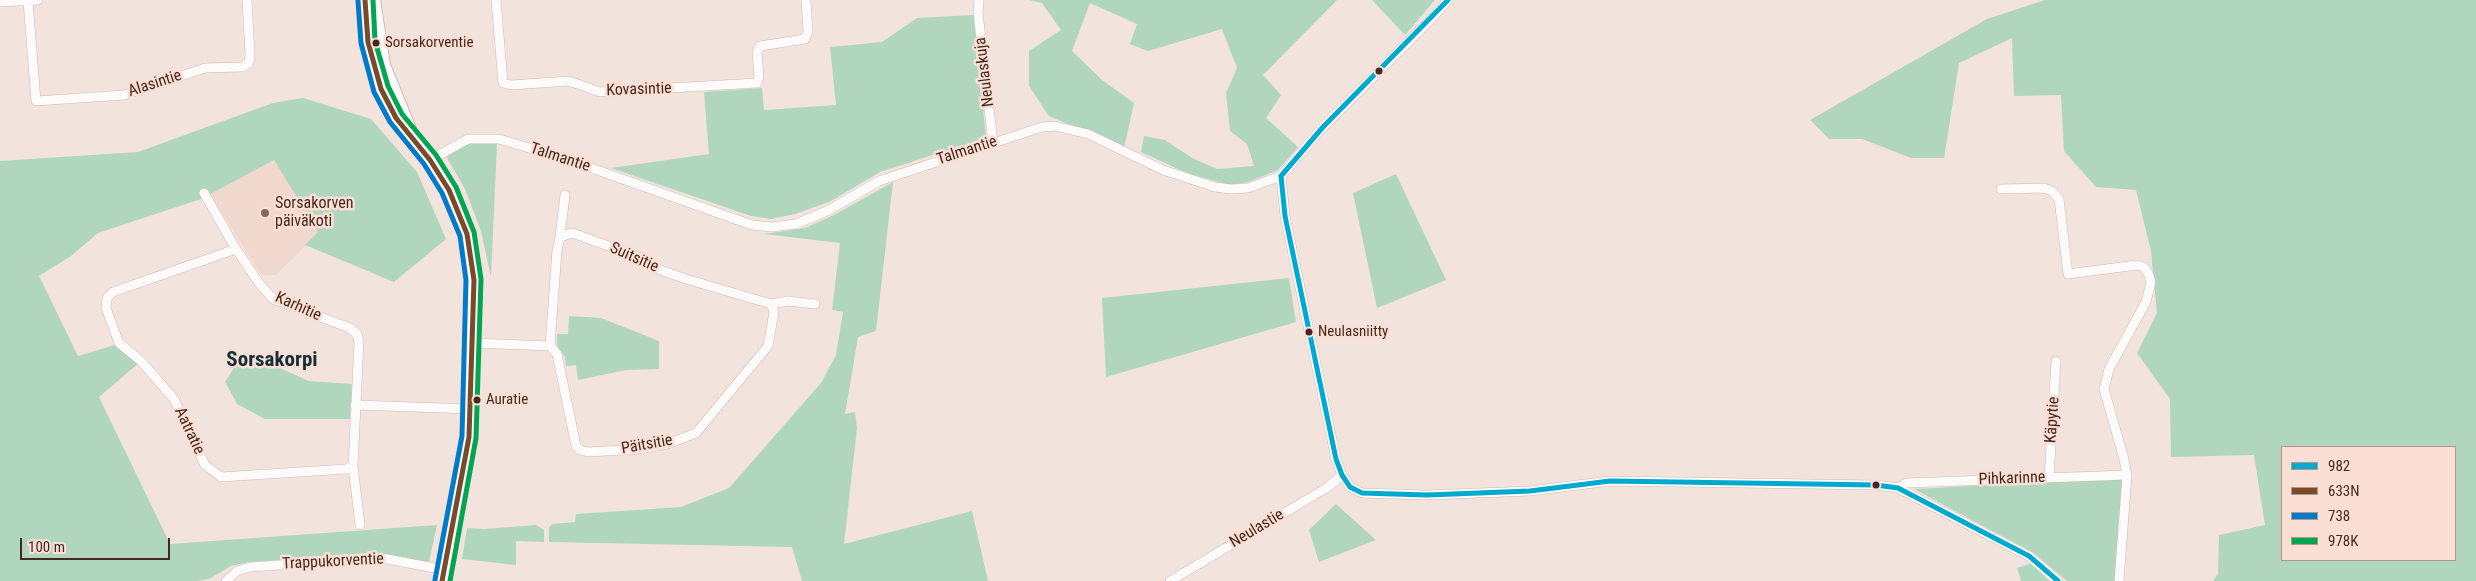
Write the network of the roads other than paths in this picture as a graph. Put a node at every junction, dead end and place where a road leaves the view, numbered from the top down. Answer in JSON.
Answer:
{"nodes":[{"id":1,"x":38,"y":0,"type":"edge"},
{"id":2,"x":247,"y":0,"type":"edge"},
{"id":3,"x":365,"y":0,"type":"edge"},
{"id":4,"x":374,"y":0,"type":"edge"},
{"id":5,"x":496,"y":0,"type":"edge"},
{"id":6,"x":806,"y":0,"type":"edge"},
{"id":7,"x":979,"y":0,"type":"edge"},
{"id":8,"x":1448,"y":0,"type":"edge"},
{"id":9,"x":28,"y":1,"type":"edge"},
{"id":10,"x":0,"y":2,"type":"edge"},
{"id":11,"x":412,"y":137,"type":"junction"},
{"id":12,"x":994,"y":143,"type":"junction"},
{"id":13,"x":430,"y":160,"type":"junction"},
{"id":14,"x":1281,"y":176,"type":"junction"},
{"id":15,"x":2000,"y":189,"type":"dead end"},
{"id":16,"x":204,"y":193,"type":"dead end"},
{"id":17,"x":565,"y":195,"type":"dead end"},
{"id":18,"x":560,"y":237,"type":"junction"},
{"id":19,"x":236,"y":249,"type":"junction"},
{"id":20,"x":771,"y":304,"type":"junction"},
{"id":21,"x":815,"y":304,"type":"dead end"},
{"id":22,"x":473,"y":344,"type":"junction"},
{"id":23,"x":550,"y":346,"type":"junction"},
{"id":24,"x":2056,"y":361,"type":"dead end"},
{"id":25,"x":355,"y":405,"type":"junction"},
{"id":26,"x":472,"y":409,"type":"junction"},
{"id":27,"x":353,"y":466,"type":"junction"},
{"id":28,"x":1342,"y":475,"type":"junction"},
{"id":29,"x":2127,"y":475,"type":"junction"},
{"id":30,"x":2049,"y":478,"type":"junction"},
{"id":31,"x":1898,"y":488,"type":"junction"},
{"id":32,"x":360,"y":525,"type":"dead end"},
{"id":33,"x":443,"y":575,"type":"edge"},
{"id":34,"x":226,"y":581,"type":"edge"},
{"id":35,"x":1170,"y":581,"type":"edge"},
{"id":36,"x":2058,"y":581,"type":"edge"},
{"id":37,"x":2118,"y":581,"type":"edge"}],
"edges":[{"from":1,"to":9,"type":"street"},
{"from":2,"to":9,"type":"street","name":"Alasintie"},
{"from":3,"to":11,"type":"street"},
{"from":4,"to":11,"type":"street"},
{"from":5,"to":6,"type":"street","name":"Kovasintie"},
{"from":7,"to":12,"type":"street","name":"Neulaskuja"},
{"from":8,"to":14,"type":"street","name":"Talmantie"},
{"from":9,"to":10,"type":"street"},
{"from":11,"to":13,"type":"street"},
{"from":12,"to":13,"type":"street","name":"Talmantie"},
{"from":12,"to":14,"type":"street","name":"Talmantie"},
{"from":13,"to":22,"type":"street"},
{"from":14,"to":28,"type":"street"},
{"from":15,"to":29,"type":"street"},
{"from":16,"to":19,"type":"street"},
{"from":17,"to":18,"type":"street"},
{"from":18,"to":20,"type":"street","name":"Suitsitie"},
{"from":18,"to":23,"type":"street"},
{"from":19,"to":25,"type":"street","name":"Karhitie"},
{"from":19,"to":27,"type":"street","name":"Aatratie"},
{"from":20,"to":21,"type":"street","name":"Suitsitie"},
{"from":20,"to":23,"type":"street","name":"Päitsitie"},
{"from":22,"to":23,"type":"street"},
{"from":22,"to":26,"type":"street"},
{"from":24,"to":30,"type":"street","name":"Käpytie"},
{"from":25,"to":26,"type":"street"},
{"from":25,"to":27,"type":"street"},
{"from":26,"to":33,"type":"street"},
{"from":27,"to":32,"type":"street"},
{"from":28,"to":31,"type":"street"},
{"from":28,"to":35,"type":"street","name":"Neulastie"},
{"from":29,"to":30,"type":"street","name":"Pihkarinne"},
{"from":29,"to":37,"type":"street"},
{"from":30,"to":31,"type":"street","name":"Pihkarinne"},
{"from":31,"to":36,"type":"street"},
{"from":33,"to":34,"type":"street","name":"Trappukorventie"}]}
